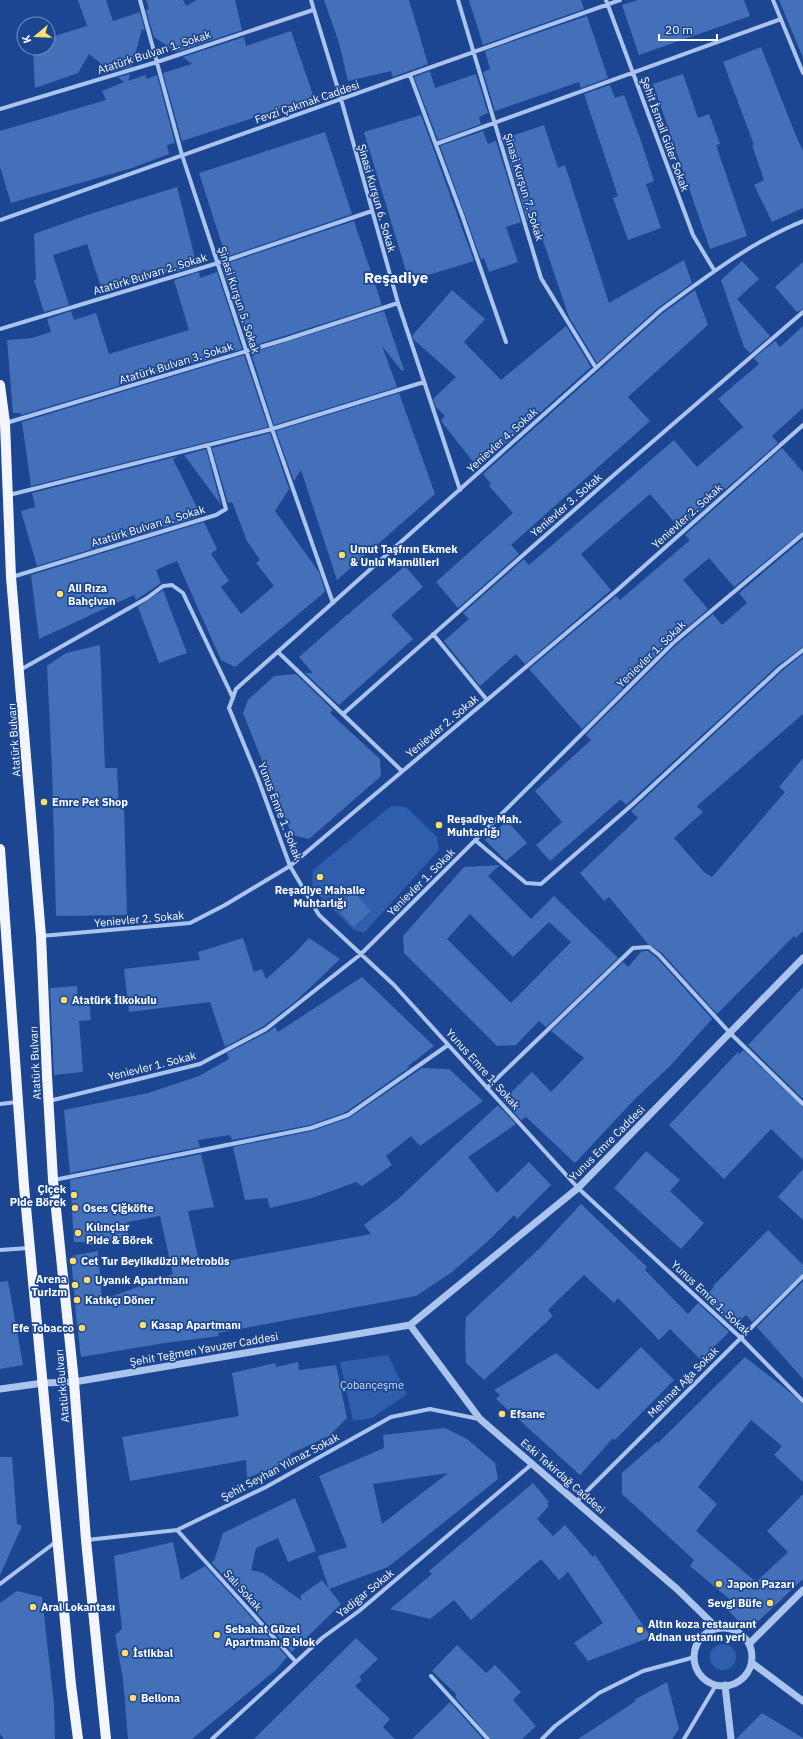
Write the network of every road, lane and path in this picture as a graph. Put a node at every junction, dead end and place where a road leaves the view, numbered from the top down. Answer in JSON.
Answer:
{"nodes":[{"id":1,"x":140,"y":0,"type":"edge"},
{"id":2,"x":311,"y":0,"type":"edge"},
{"id":3,"x":458,"y":0,"type":"edge"},
{"id":4,"x":620,"y":0,"type":"edge"},
{"id":5,"x":773,"y":0,"type":"edge"},
{"id":6,"x":607,"y":2,"type":"edge"},
{"id":7,"x":313,"y":10,"type":"junction"},
{"id":8,"x":781,"y":19,"type":"junction"},
{"id":9,"x":474,"y":52,"type":"junction"},
{"id":10,"x":157,"y":62,"type":"junction"},
{"id":11,"x":632,"y":72,"type":"junction"},
{"id":12,"x":803,"y":73,"type":"edge"},
{"id":13,"x":410,"y":75,"type":"junction"},
{"id":14,"x":341,"y":99,"type":"junction"},
{"id":15,"x":0,"y":109,"type":"edge"},
{"id":16,"x":495,"y":122,"type":"junction"},
{"id":17,"x":436,"y":144,"type":"junction"},
{"id":18,"x":182,"y":155,"type":"junction"},
{"id":19,"x":372,"y":211,"type":"junction"},
{"id":20,"x":0,"y":220,"type":"edge"},
{"id":21,"x":803,"y":221,"type":"edge"},
{"id":22,"x":218,"y":263,"type":"junction"},
{"id":23,"x":714,"y":270,"type":"junction"},
{"id":24,"x":398,"y":304,"type":"junction"},
{"id":25,"x":803,"y":312,"type":"edge"},
{"id":26,"x":0,"y":329,"type":"edge"},
{"id":27,"x":506,"y":342,"type":"dead end"},
{"id":28,"x":247,"y":351,"type":"junction"},
{"id":29,"x":596,"y":368,"type":"junction"},
{"id":30,"x":424,"y":382,"type":"junction"},
{"id":31,"x":0,"y":385,"type":"edge"},
{"id":32,"x":5,"y":423,"type":"junction"},
{"id":33,"x":803,"y":425,"type":"edge"},
{"id":34,"x":272,"y":429,"type":"junction"},
{"id":35,"x":208,"y":445,"type":"junction"},
{"id":36,"x":460,"y":490,"type":"junction"},
{"id":37,"x":9,"y":496,"type":"junction"},
{"id":38,"x":803,"y":534,"type":"edge"},
{"id":39,"x":11,"y":577,"type":"junction"},
{"id":40,"x":333,"y":603,"type":"junction"},
{"id":41,"x":433,"y":634,"type":"junction"},
{"id":42,"x":803,"y":650,"type":"edge"},
{"id":43,"x":278,"y":652,"type":"junction"},
{"id":44,"x":20,"y":670,"type":"junction"},
{"id":45,"x":233,"y":698,"type":"junction"},
{"id":46,"x":487,"y":700,"type":"junction"},
{"id":47,"x":343,"y":714,"type":"junction"},
{"id":48,"x":402,"y":771,"type":"junction"},
{"id":49,"x":475,"y":840,"type":"junction"},
{"id":50,"x":0,"y":849,"type":"edge"},
{"id":51,"x":290,"y":866,"type":"junction"},
{"id":52,"x":41,"y":936,"type":"junction"},
{"id":53,"x":3,"y":948,"type":"edge"},
{"id":54,"x":361,"y":954,"type":"junction"},
{"id":55,"x":803,"y":958,"type":"edge"},
{"id":56,"x":730,"y":1033,"type":"junction"},
{"id":57,"x":448,"y":1045,"type":"junction"},
{"id":58,"x":487,"y":1088,"type":"junction"},
{"id":59,"x":49,"y":1101,"type":"junction"},
{"id":60,"x":18,"y":1102,"type":"junction"},
{"id":61,"x":0,"y":1104,"type":"edge"},
{"id":62,"x":803,"y":1104,"type":"edge"},
{"id":63,"x":53,"y":1180,"type":"junction"},
{"id":64,"x":578,"y":1188,"type":"junction"},
{"id":65,"x":30,"y":1248,"type":"junction"},
{"id":66,"x":0,"y":1250,"type":"edge"},
{"id":67,"x":803,"y":1276,"type":"edge"},
{"id":68,"x":410,"y":1325,"type":"junction"},
{"id":69,"x":741,"y":1338,"type":"junction"},
{"id":70,"x":74,"y":1382,"type":"junction"},
{"id":71,"x":43,"y":1383,"type":"junction"},
{"id":72,"x":0,"y":1389,"type":"edge"},
{"id":73,"x":803,"y":1400,"type":"edge"},
{"id":74,"x":480,"y":1419,"type":"junction"},
{"id":75,"x":532,"y":1464,"type":"junction"},
{"id":76,"x":576,"y":1502,"type":"junction"},
{"id":77,"x":177,"y":1530,"type":"junction"},
{"id":78,"x":86,"y":1540,"type":"junction"},
{"id":79,"x":57,"y":1541,"type":"junction"},
{"id":80,"x":0,"y":1584,"type":"edge"},
{"id":81,"x":803,"y":1590,"type":"edge"},
{"id":82,"x":717,"y":1628,"type":"junction"},
{"id":83,"x":749,"y":1644,"type":"junction"},
{"id":84,"x":695,"y":1656,"type":"junction"},
{"id":85,"x":296,"y":1662,"type":"junction"},
{"id":86,"x":752,"y":1662,"type":"junction"},
{"id":87,"x":431,"y":1676,"type":"dead end"},
{"id":88,"x":716,"y":1685,"type":"junction"},
{"id":89,"x":725,"y":1685,"type":"junction"},
{"id":90,"x":803,"y":1701,"type":"edge"},
{"id":91,"x":78,"y":1739,"type":"edge"},
{"id":92,"x":106,"y":1739,"type":"edge"},
{"id":93,"x":212,"y":1739,"type":"edge"},
{"id":94,"x":488,"y":1739,"type":"edge"},
{"id":95,"x":542,"y":1739,"type":"edge"},
{"id":96,"x":684,"y":1739,"type":"edge"},
{"id":97,"x":731,"y":1739,"type":"edge"}],
"edges":[{"from":1,"to":10,"type":"street","name":"Şinasi Kurşun 5. Sokak"},
{"from":2,"to":7,"type":"street","name":"Şinasi Kurşun 6. Sokak"},
{"from":3,"to":9,"type":"street","name":"Şinasi Kurşun 7. Sokak"},
{"from":4,"to":6,"type":"street","name":"Fevzi Çakmak Caddesi"},
{"from":5,"to":8,"type":"street"},
{"from":6,"to":9,"type":"street","name":"Fevzi Çakmak Caddesi"},
{"from":6,"to":11,"type":"street","name":"Şehit İsmail Güler Sokak"},
{"from":7,"to":10,"type":"street","name":"Atatürk Bulvarı 1. Sokak"},
{"from":7,"to":14,"type":"street","name":"Şinasi Kurşun 6. Sokak"},
{"from":8,"to":11,"type":"street"},
{"from":8,"to":12,"type":"street"},
{"from":9,"to":13,"type":"street","name":"Fevzi Çakmak Caddesi"},
{"from":9,"to":16,"type":"street","name":"Şinasi Kurşun 7. Sokak"},
{"from":10,"to":15,"type":"street","name":"Atatürk Bulvarı 1. Sokak"},
{"from":10,"to":18,"type":"street","name":"Şinasi Kurşun 5. Sokak"},
{"from":11,"to":16,"type":"street"},
{"from":11,"to":23,"type":"street","name":"Şehit İsmail Güler Sokak"},
{"from":13,"to":14,"type":"street","name":"Fevzi Çakmak Caddesi"},
{"from":13,"to":17,"type":"street"},
{"from":14,"to":18,"type":"street","name":"Fevzi Çakmak Caddesi"},
{"from":14,"to":19,"type":"street","name":"Şinasi Kurşun 6. Sokak"},
{"from":16,"to":17,"type":"street"},
{"from":16,"to":29,"type":"street","name":"Şinasi Kurşun 7. Sokak"},
{"from":17,"to":27,"type":"street"},
{"from":18,"to":20,"type":"street","name":"Fevzi Çakmak Caddesi"},
{"from":18,"to":22,"type":"street","name":"Şinasi Kurşun 5. Sokak"},
{"from":19,"to":22,"type":"street","name":"Atatürk Bulvarı 2. Sokak"},
{"from":19,"to":24,"type":"street","name":"Şinasi Kurşun 6. Sokak"},
{"from":21,"to":23,"type":"street","name":"Yenievler 4. Sokak"},
{"from":22,"to":26,"type":"street","name":"Atatürk Bulvarı 2. Sokak"},
{"from":22,"to":28,"type":"street","name":"Şinasi Kurşun 5. Sokak"},
{"from":23,"to":29,"type":"street","name":"Yenievler 4. Sokak"},
{"from":24,"to":28,"type":"street","name":"Atatürk Bulvarı 3. Sokak"},
{"from":24,"to":30,"type":"street","name":"Şinasi Kurşun 6. Sokak"},
{"from":25,"to":41,"type":"street","name":"Yenievler 3. Sokak"},
{"from":28,"to":32,"type":"street","name":"Atatürk Bulvarı 3. Sokak"},
{"from":28,"to":34,"type":"street","name":"Şinasi Kurşun 5. Sokak"},
{"from":29,"to":36,"type":"street","name":"Yenievler 4. Sokak"},
{"from":30,"to":34,"type":"street"},
{"from":30,"to":36,"type":"street","name":"Şinasi Kurşun 6. Sokak"},
{"from":31,"to":32,"type":"main road","name":"Atatürk Bulvarı"},
{"from":32,"to":37,"type":"main road","name":"Atatürk Bulvarı"},
{"from":33,"to":46,"type":"street","name":"Yenievler 2. Sokak"},
{"from":34,"to":35,"type":"street"},
{"from":34,"to":40,"type":"street","name":"Şinasi Kurşun 5. Sokak"},
{"from":35,"to":37,"type":"street"},
{"from":35,"to":39,"type":"street","name":"Atatürk Bulvarı 4. Sokak"},
{"from":36,"to":40,"type":"street","name":"Yenievler 4. Sokak"},
{"from":37,"to":39,"type":"main road","name":"Atatürk Bulvarı"},
{"from":38,"to":49,"type":"street","name":"Yenievler 1. Sokak"},
{"from":39,"to":44,"type":"main road","name":"Atatürk Bulvarı"},
{"from":40,"to":43,"type":"street","name":"Yenievler 4. Sokak"},
{"from":41,"to":46,"type":"street"},
{"from":41,"to":47,"type":"street","name":"Yenievler 3. Sokak"},
{"from":42,"to":49,"type":"street"},
{"from":43,"to":45,"type":"street","name":"Yenievler 4. Sokak"},
{"from":43,"to":47,"type":"street"},
{"from":44,"to":45,"type":"street"},
{"from":44,"to":52,"type":"main road","name":"Atatürk Bulvarı"},
{"from":45,"to":51,"type":"street","name":"Yunus Emre 1. Sokak"},
{"from":46,"to":48,"type":"street","name":"Yenievler 2. Sokak"},
{"from":47,"to":48,"type":"street"},
{"from":48,"to":51,"type":"street","name":"Yenievler 2. Sokak"},
{"from":49,"to":54,"type":"street","name":"Yenievler 1. Sokak"},
{"from":50,"to":53,"type":"main road","name":"Atatürk Bulvarı"},
{"from":51,"to":52,"type":"street","name":"Yenievler 2. Sokak"},
{"from":51,"to":54,"type":"street","name":"Yunus Emre 1. Sokak"},
{"from":52,"to":59,"type":"main road","name":"Atatürk Bulvarı"},
{"from":53,"to":60,"type":"main road","name":"Atatürk Bulvarı"},
{"from":54,"to":57,"type":"street","name":"Yunus Emre 1. Sokak"},
{"from":54,"to":59,"type":"street","name":"Yenievler 1. Sokak"},
{"from":55,"to":56,"type":"street","name":"Yunus Emre Caddesi"},
{"from":56,"to":58,"type":"street"},
{"from":56,"to":62,"type":"street"},
{"from":56,"to":64,"type":"street","name":"Yunus Emre Caddesi"},
{"from":57,"to":58,"type":"street","name":"Yunus Emre 1. Sokak"},
{"from":57,"to":63,"type":"street"},
{"from":58,"to":64,"type":"street","name":"Yunus Emre 1. Sokak"},
{"from":59,"to":63,"type":"main road","name":"Atatürk Bulvarı"},
{"from":60,"to":61,"type":"street"},
{"from":60,"to":65,"type":"main road","name":"Atatürk Bulvarı"},
{"from":63,"to":70,"type":"main road","name":"Atatürk Bulvarı"},
{"from":64,"to":68,"type":"street","name":"Yunus Emre Caddesi"},
{"from":64,"to":69,"type":"street","name":"Yunus Emre 1. Sokak"},
{"from":65,"to":66,"type":"street"},
{"from":65,"to":71,"type":"main road","name":"Atatürk Bulvarı"},
{"from":67,"to":69,"type":"street","name":"Mehmet Ağa Sokak"},
{"from":68,"to":70,"type":"street","name":"Şehit Teğmen Yavuzer Caddesi"},
{"from":68,"to":74,"type":"street","name":"Eski Tekirdağ Caddesi"},
{"from":69,"to":73,"type":"street","name":"Yunus Emre 1. Sokak"},
{"from":69,"to":76,"type":"street","name":"Mehmet Ağa Sokak"},
{"from":70,"to":71,"type":"street","name":"Şehit Teğmen Yavuzer Caddesi"},
{"from":70,"to":78,"type":"main road","name":"Atatürk Bulvarı"},
{"from":71,"to":72,"type":"street","name":"Şehit Teğmen Yavuzer Caddesi"},
{"from":71,"to":79,"type":"main road","name":"Atatürk Bulvarı"},
{"from":74,"to":75,"type":"street","name":"Eski Tekirdağ Caddesi"},
{"from":74,"to":77,"type":"street","name":"Şehit Seyhan Yılmaz Sokak"},
{"from":75,"to":76,"type":"street","name":"Eski Tekirdağ Caddesi"},
{"from":75,"to":85,"type":"street","name":"Yadigar Sokak"},
{"from":76,"to":82,"type":"street","name":"Eski Tekirdağ Caddesi"},
{"from":77,"to":78,"type":"street","name":"Şehit Seyhan Yılmaz Sokak"},
{"from":77,"to":85,"type":"street","name":"Salı Sokak"},
{"from":78,"to":92,"type":"main road","name":"Atatürk Bulvarı"},
{"from":79,"to":80,"type":"street"},
{"from":79,"to":91,"type":"main road","name":"Atatürk Bulvarı"},
{"from":81,"to":83,"type":"street"},
{"from":82,"to":83,"type":"street"},
{"from":82,"to":84,"type":"street"},
{"from":83,"to":86,"type":"street"},
{"from":84,"to":88,"type":"street"},
{"from":84,"to":95,"type":"street"},
{"from":85,"to":93,"type":"street","name":"Yadigar Sokak"},
{"from":86,"to":89,"type":"street"},
{"from":86,"to":90,"type":"street"},
{"from":87,"to":94,"type":"street"},
{"from":88,"to":89,"type":"street"},
{"from":88,"to":96,"type":"street"},
{"from":89,"to":97,"type":"street"}]}
